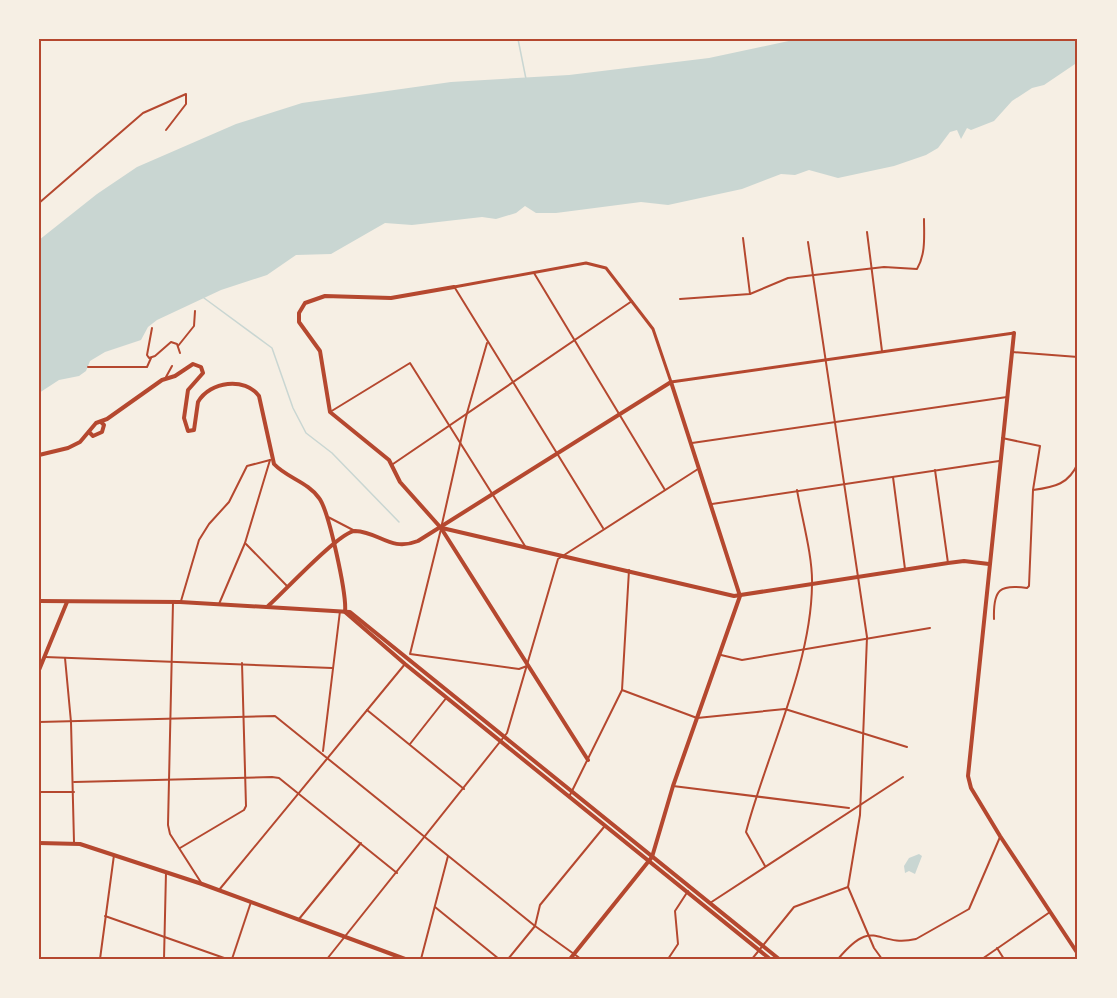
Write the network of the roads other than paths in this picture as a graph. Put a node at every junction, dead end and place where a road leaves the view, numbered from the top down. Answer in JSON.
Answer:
{"nodes":[{"id":1,"x":166,"y":130,"type":"dead end"},
{"id":2,"x":39,"y":203,"type":"edge"},
{"id":3,"x":924,"y":219,"type":"dead end"},
{"id":4,"x":867,"y":232,"type":"dead end"},
{"id":5,"x":743,"y":238,"type":"dead end"},
{"id":6,"x":808,"y":242,"type":"dead end"},
{"id":7,"x":872,"y":268,"type":"junction"},
{"id":8,"x":534,"y":273,"type":"junction"},
{"id":9,"x":813,"y":275,"type":"junction"},
{"id":10,"x":454,"y":287,"type":"junction"},
{"id":11,"x":750,"y":294,"type":"junction"},
{"id":12,"x":680,"y":299,"type":"dead end"},
{"id":13,"x":632,"y":301,"type":"junction"},
{"id":14,"x":195,"y":311,"type":"dead end"},
{"id":15,"x":152,"y":328,"type":"dead end"},
{"id":16,"x":1014,"y":333,"type":"joint"},
{"id":17,"x":573,"y":341,"type":"junction"},
{"id":18,"x":487,"y":343,"type":"junction"},
{"id":19,"x":178,"y":346,"type":"junction"},
{"id":20,"x":882,"y":351,"type":"junction"},
{"id":21,"x":1012,"y":352,"type":"junction"},
{"id":22,"x":180,"y":353,"type":"dead end"},
{"id":23,"x":1078,"y":357,"type":"edge"},
{"id":24,"x":151,"y":358,"type":"junction"},
{"id":25,"x":825,"y":359,"type":"junction"},
{"id":26,"x":172,"y":366,"type":"dead end"},
{"id":27,"x":88,"y":367,"type":"dead end"},
{"id":28,"x":166,"y":378,"type":"junction"},
{"id":29,"x":671,"y":382,"type":"junction"},
{"id":30,"x":511,"y":383,"type":"junction"},
{"id":31,"x":1008,"y":396,"type":"junction"},
{"id":32,"x":330,"y":412,"type":"junction"},
{"id":33,"x":467,"y":413,"type":"junction"},
{"id":34,"x":619,"y":414,"type":"junction"},
{"id":35,"x":102,"y":423,"type":"junction"},
{"id":36,"x":835,"y":423,"type":"junction"},
{"id":37,"x":451,"y":425,"type":"junction"},
{"id":38,"x":89,"y":432,"type":"junction"},
{"id":39,"x":1002,"y":438,"type":"junction"},
{"id":40,"x":461,"y":443,"type":"junction"},
{"id":41,"x":692,"y":443,"type":"junction"},
{"id":42,"x":555,"y":454,"type":"junction"},
{"id":43,"x":39,"y":455,"type":"edge"},
{"id":44,"x":271,"y":459,"type":"junction"},
{"id":45,"x":999,"y":461,"type":"junction"},
{"id":46,"x":1078,"y":463,"type":"edge"},
{"id":47,"x":393,"y":464,"type":"junction"},
{"id":48,"x":700,"y":468,"type":"junction"},
{"id":49,"x":935,"y":470,"type":"junction"},
{"id":50,"x":892,"y":477,"type":"junction"},
{"id":51,"x":845,"y":483,"type":"junction"},
{"id":52,"x":1033,"y":489,"type":"junction"},
{"id":53,"x":665,"y":490,"type":"junction"},
{"id":54,"x":797,"y":490,"type":"junction"},
{"id":55,"x":493,"y":493,"type":"junction"},
{"id":56,"x":712,"y":504,"type":"junction"},
{"id":57,"x":327,"y":516,"type":"junction"},
{"id":58,"x":441,"y":528,"type":"junction"},
{"id":59,"x":603,"y":528,"type":"junction"},
{"id":60,"x":354,"y":531,"type":"junction"},
{"id":61,"x":246,"y":543,"type":"junction"},
{"id":62,"x":332,"y":544,"type":"junction"},
{"id":63,"x":525,"y":546,"type":"junction"},
{"id":64,"x":562,"y":554,"type":"junction"},
{"id":65,"x":948,"y":563,"type":"junction"},
{"id":66,"x":989,"y":564,"type":"junction"},
{"id":67,"x":905,"y":569,"type":"junction"},
{"id":68,"x":628,"y":570,"type":"junction"},
{"id":69,"x":858,"y":576,"type":"junction"},
{"id":70,"x":813,"y":584,"type":"junction"},
{"id":71,"x":288,"y":587,"type":"junction"},
{"id":72,"x":740,"y":596,"type":"junction"},
{"id":73,"x":39,"y":601,"type":"edge"},
{"id":74,"x":67,"y":602,"type":"junction"},
{"id":75,"x":173,"y":602,"type":"junction"},
{"id":76,"x":180,"y":602,"type":"junction"},
{"id":77,"x":219,"y":604,"type":"junction"},
{"id":78,"x":267,"y":607,"type":"junction"},
{"id":79,"x":342,"y":611,"type":"junction"},
{"id":80,"x":994,"y":619,"type":"dead end"},
{"id":81,"x":930,"y":628,"type":"dead end"},
{"id":82,"x":867,"y":637,"type":"junction"},
{"id":83,"x":805,"y":648,"type":"junction"},
{"id":84,"x":410,"y":654,"type":"junction"},
{"id":85,"x":721,"y":655,"type":"junction"},
{"id":86,"x":45,"y":657,"type":"junction"},
{"id":87,"x":65,"y":658,"type":"junction"},
{"id":88,"x":171,"y":661,"type":"junction"},
{"id":89,"x":406,"y":661,"type":"junction"},
{"id":90,"x":242,"y":663,"type":"junction"},
{"id":91,"x":527,"y":666,"type":"junction"},
{"id":92,"x":332,"y":668,"type":"junction"},
{"id":93,"x":39,"y":670,"type":"edge"},
{"id":94,"x":622,"y":690,"type":"junction"},
{"id":95,"x":447,"y":697,"type":"junction"},
{"id":96,"x":784,"y":709,"type":"junction"},
{"id":97,"x":367,"y":710,"type":"junction"},
{"id":98,"x":244,"y":716,"type":"junction"},
{"id":99,"x":697,"y":718,"type":"junction"},
{"id":100,"x":169,"y":720,"type":"junction"},
{"id":101,"x":39,"y":722,"type":"edge"},
{"id":102,"x":71,"y":722,"type":"junction"},
{"id":103,"x":864,"y":732,"type":"junction"},
{"id":104,"x":503,"y":739,"type":"junction"},
{"id":105,"x":410,"y":744,"type":"junction"},
{"id":106,"x":907,"y":747,"type":"dead end"},
{"id":107,"x":322,"y":753,"type":"junction"},
{"id":108,"x":328,"y":758,"type":"junction"},
{"id":109,"x":588,"y":760,"type":"junction"},
{"id":110,"x":903,"y":777,"type":"dead end"},
{"id":111,"x":246,"y":778,"type":"junction"},
{"id":112,"x":167,"y":781,"type":"junction"},
{"id":113,"x":74,"y":782,"type":"junction"},
{"id":114,"x":674,"y":786,"type":"junction"},
{"id":115,"x":464,"y":789,"type":"junction"},
{"id":116,"x":572,"y":791,"type":"junction"},
{"id":117,"x":39,"y":792,"type":"edge"},
{"id":118,"x":74,"y":792,"type":"junction"},
{"id":119,"x":299,"y":794,"type":"junction"},
{"id":120,"x":756,"y":796,"type":"junction"},
{"id":121,"x":569,"y":797,"type":"junction"},
{"id":122,"x":860,"y":807,"type":"junction"},
{"id":123,"x":850,"y":809,"type":"junction"},
{"id":124,"x":609,"y":822,"type":"junction"},
{"id":125,"x":605,"y":826,"type":"junction"},
{"id":126,"x":1000,"y":836,"type":"junction"},
{"id":127,"x":425,"y":837,"type":"junction"},
{"id":128,"x":74,"y":842,"type":"junction"},
{"id":129,"x":39,"y":843,"type":"edge"},
{"id":130,"x":361,"y":843,"type":"junction"},
{"id":131,"x":179,"y":848,"type":"junction"},
{"id":132,"x":114,"y":855,"type":"junction"},
{"id":133,"x":448,"y":855,"type":"junction"},
{"id":134,"x":651,"y":860,"type":"junction"},
{"id":135,"x":765,"y":866,"type":"junction"},
{"id":136,"x":166,"y":872,"type":"junction"},
{"id":137,"x":397,"y":873,"type":"junction"},
{"id":138,"x":202,"y":884,"type":"junction"},
{"id":139,"x":848,"y":887,"type":"junction"},
{"id":140,"x":219,"y":890,"type":"junction"},
{"id":141,"x":689,"y":890,"type":"junction"},
{"id":142,"x":251,"y":902,"type":"junction"},
{"id":143,"x":710,"y":903,"type":"junction"},
{"id":144,"x":435,"y":907,"type":"junction"},
{"id":145,"x":1050,"y":912,"type":"junction"},
{"id":146,"x":105,"y":916,"type":"junction"},
{"id":147,"x":299,"y":919,"type":"junction"},
{"id":148,"x":535,"y":926,"type":"junction"},
{"id":149,"x":869,"y":935,"type":"junction"},
{"id":150,"x":164,"y":936,"type":"junction"},
{"id":151,"x":345,"y":936,"type":"junction"},
{"id":152,"x":763,"y":946,"type":"junction"},
{"id":153,"x":997,"y":948,"type":"junction"},
{"id":154,"x":759,"y":950,"type":"junction"},
{"id":155,"x":574,"y":954,"type":"junction"},
{"id":156,"x":1078,"y":954,"type":"edge"},
{"id":157,"x":395,"y":957,"type":"edge"},
{"id":158,"x":100,"y":959,"type":"edge"},
{"id":159,"x":164,"y":959,"type":"edge"},
{"id":160,"x":227,"y":959,"type":"edge"},
{"id":161,"x":232,"y":959,"type":"edge"},
{"id":162,"x":327,"y":959,"type":"edge"},
{"id":163,"x":405,"y":959,"type":"edge"},
{"id":164,"x":421,"y":959,"type":"edge"},
{"id":165,"x":499,"y":959,"type":"edge"},
{"id":166,"x":508,"y":959,"type":"edge"},
{"id":167,"x":570,"y":959,"type":"edge"},
{"id":168,"x":581,"y":959,"type":"edge"},
{"id":169,"x":668,"y":959,"type":"edge"},
{"id":170,"x":752,"y":959,"type":"edge"},
{"id":171,"x":770,"y":959,"type":"edge"},
{"id":172,"x":779,"y":959,"type":"edge"},
{"id":173,"x":838,"y":959,"type":"edge"},
{"id":174,"x":882,"y":959,"type":"edge"},
{"id":175,"x":982,"y":959,"type":"edge"},
{"id":176,"x":1004,"y":959,"type":"edge"}],
"edges":[{"from":1,"to":2,"type":"street"},
{"from":3,"to":7,"type":"street"},
{"from":4,"to":7,"type":"street"},
{"from":5,"to":11,"type":"street"},
{"from":6,"to":9,"type":"street"},
{"from":7,"to":9,"type":"street"},
{"from":7,"to":20,"type":"street"},
{"from":8,"to":10,"type":"street"},
{"from":8,"to":13,"type":"street"},
{"from":8,"to":17,"type":"street"},
{"from":9,"to":11,"type":"street"},
{"from":9,"to":25,"type":"street"},
{"from":10,"to":18,"type":"street"},
{"from":10,"to":32,"type":"main road"},
{"from":11,"to":12,"type":"street"},
{"from":13,"to":17,"type":"street"},
{"from":13,"to":29,"type":"street"},
{"from":14,"to":19,"type":"street"},
{"from":15,"to":24,"type":"street"},
{"from":16,"to":20,"type":"street"},
{"from":16,"to":21,"type":"main road"},
{"from":17,"to":30,"type":"street"},
{"from":17,"to":34,"type":"street"},
{"from":18,"to":30,"type":"street"},
{"from":18,"to":33,"type":"street"},
{"from":19,"to":22,"type":"street"},
{"from":19,"to":24,"type":"street"},
{"from":20,"to":25,"type":"street"},
{"from":21,"to":23,"type":"street"},
{"from":21,"to":31,"type":"main road"},
{"from":24,"to":27,"type":"street"},
{"from":25,"to":29,"type":"street"},
{"from":25,"to":36,"type":"street"},
{"from":26,"to":28,"type":"street"},
{"from":28,"to":35,"type":"main road"},
{"from":28,"to":44,"type":"main road"},
{"from":29,"to":34,"type":"main road"},
{"from":29,"to":41,"type":"main road"},
{"from":30,"to":33,"type":"street"},
{"from":30,"to":42,"type":"street"},
{"from":31,"to":36,"type":"street"},
{"from":31,"to":39,"type":"main road"},
{"from":32,"to":37,"type":"street"},
{"from":32,"to":47,"type":"main road"},
{"from":33,"to":37,"type":"street"},
{"from":33,"to":40,"type":"street"},
{"from":34,"to":42,"type":"main road"},
{"from":34,"to":53,"type":"street"},
{"from":35,"to":38,"type":"main road"},
{"from":35,"to":38,"type":"main road"},
{"from":36,"to":41,"type":"street"},
{"from":36,"to":51,"type":"street"},
{"from":37,"to":40,"type":"street"},
{"from":37,"to":47,"type":"street"},
{"from":38,"to":43,"type":"main road"},
{"from":39,"to":45,"type":"main road"},
{"from":39,"to":52,"type":"street"},
{"from":40,"to":55,"type":"street"},
{"from":40,"to":58,"type":"street"},
{"from":41,"to":48,"type":"main road"},
{"from":42,"to":55,"type":"main road"},
{"from":42,"to":59,"type":"street"},
{"from":44,"to":57,"type":"main road"},
{"from":44,"to":61,"type":"street"},
{"from":44,"to":76,"type":"street"},
{"from":45,"to":49,"type":"street"},
{"from":45,"to":66,"type":"main road"},
{"from":46,"to":52,"type":"street"},
{"from":47,"to":58,"type":"main road"},
{"from":48,"to":53,"type":"street"},
{"from":48,"to":56,"type":"main road"},
{"from":49,"to":50,"type":"street"},
{"from":49,"to":65,"type":"street"},
{"from":50,"to":51,"type":"street"},
{"from":50,"to":67,"type":"street"},
{"from":51,"to":54,"type":"street"},
{"from":51,"to":69,"type":"street"},
{"from":52,"to":80,"type":"street"},
{"from":53,"to":59,"type":"street"},
{"from":54,"to":56,"type":"street"},
{"from":54,"to":70,"type":"street"},
{"from":55,"to":58,"type":"main road"},
{"from":55,"to":63,"type":"street"},
{"from":56,"to":72,"type":"main road"},
{"from":57,"to":60,"type":"street"},
{"from":57,"to":62,"type":"main road"},
{"from":58,"to":60,"type":"main road"},
{"from":58,"to":63,"type":"main road"},
{"from":58,"to":84,"type":"street"},
{"from":58,"to":91,"type":"main road"},
{"from":59,"to":64,"type":"street"},
{"from":60,"to":62,"type":"main road"},
{"from":61,"to":71,"type":"street"},
{"from":61,"to":77,"type":"street"},
{"from":62,"to":71,"type":"main road"},
{"from":62,"to":79,"type":"main road"},
{"from":63,"to":64,"type":"main road"},
{"from":64,"to":68,"type":"main road"},
{"from":64,"to":91,"type":"street"},
{"from":65,"to":66,"type":"main road"},
{"from":65,"to":67,"type":"main road"},
{"from":66,"to":126,"type":"main road"},
{"from":67,"to":69,"type":"main road"},
{"from":68,"to":72,"type":"main road"},
{"from":68,"to":94,"type":"street"},
{"from":69,"to":70,"type":"main road"},
{"from":69,"to":82,"type":"street"},
{"from":70,"to":72,"type":"main road"},
{"from":70,"to":83,"type":"street"},
{"from":71,"to":78,"type":"main road"},
{"from":72,"to":85,"type":"main road"},
{"from":73,"to":74,"type":"main road"},
{"from":74,"to":75,"type":"main road"},
{"from":74,"to":86,"type":"main road"},
{"from":75,"to":76,"type":"main road"},
{"from":75,"to":88,"type":"street"},
{"from":76,"to":77,"type":"main road"},
{"from":77,"to":78,"type":"main road"},
{"from":78,"to":79,"type":"main road"},
{"from":79,"to":89,"type":"main road"},
{"from":79,"to":92,"type":"street"},
{"from":81,"to":82,"type":"street"},
{"from":82,"to":83,"type":"street"},
{"from":82,"to":103,"type":"street"},
{"from":83,"to":85,"type":"street"},
{"from":83,"to":96,"type":"street"},
{"from":84,"to":89,"type":"main road"},
{"from":84,"to":91,"type":"street"},
{"from":85,"to":99,"type":"main road"},
{"from":86,"to":87,"type":"street"},
{"from":86,"to":93,"type":"main road"},
{"from":87,"to":88,"type":"street"},
{"from":87,"to":102,"type":"street"},
{"from":88,"to":90,"type":"street"},
{"from":88,"to":100,"type":"street"},
{"from":89,"to":95,"type":"main road"},
{"from":89,"to":97,"type":"street"},
{"from":89,"to":104,"type":"main road"},
{"from":90,"to":92,"type":"street"},
{"from":90,"to":98,"type":"street"},
{"from":91,"to":104,"type":"street"},
{"from":91,"to":109,"type":"main road"},
{"from":92,"to":107,"type":"street"},
{"from":94,"to":99,"type":"street"},
{"from":94,"to":109,"type":"street"},
{"from":95,"to":104,"type":"main road"},
{"from":95,"to":105,"type":"street"},
{"from":96,"to":99,"type":"street"},
{"from":96,"to":103,"type":"street"},
{"from":96,"to":120,"type":"street"},
{"from":97,"to":105,"type":"street"},
{"from":97,"to":108,"type":"street"},
{"from":98,"to":100,"type":"street"},
{"from":98,"to":107,"type":"street"},
{"from":98,"to":111,"type":"street"},
{"from":99,"to":114,"type":"main road"},
{"from":100,"to":102,"type":"street"},
{"from":100,"to":112,"type":"street"},
{"from":101,"to":102,"type":"street"},
{"from":102,"to":113,"type":"street"},
{"from":103,"to":106,"type":"street"},
{"from":103,"to":122,"type":"street"},
{"from":104,"to":115,"type":"street"},
{"from":104,"to":116,"type":"main road"},
{"from":104,"to":121,"type":"main road"},
{"from":105,"to":115,"type":"street"},
{"from":107,"to":108,"type":"street"},
{"from":108,"to":119,"type":"street"},
{"from":108,"to":127,"type":"street"},
{"from":109,"to":116,"type":"street"},
{"from":110,"to":122,"type":"street"},
{"from":111,"to":112,"type":"street"},
{"from":111,"to":119,"type":"street"},
{"from":111,"to":131,"type":"street"},
{"from":112,"to":113,"type":"street"},
{"from":112,"to":131,"type":"street"},
{"from":113,"to":118,"type":"street"},
{"from":114,"to":120,"type":"street"},
{"from":114,"to":134,"type":"main road"},
{"from":115,"to":127,"type":"street"},
{"from":116,"to":121,"type":"street"},
{"from":116,"to":124,"type":"main road"},
{"from":117,"to":118,"type":"street"},
{"from":118,"to":128,"type":"street"},
{"from":119,"to":130,"type":"street"},
{"from":119,"to":140,"type":"street"},
{"from":120,"to":123,"type":"street"},
{"from":120,"to":135,"type":"street"},
{"from":121,"to":125,"type":"main road"},
{"from":122,"to":123,"type":"street"},
{"from":122,"to":139,"type":"street"},
{"from":123,"to":135,"type":"street"},
{"from":124,"to":125,"type":"street"},
{"from":124,"to":134,"type":"main road"},
{"from":125,"to":134,"type":"main road"},
{"from":125,"to":148,"type":"street"},
{"from":126,"to":145,"type":"main road"},
{"from":126,"to":149,"type":"street"},
{"from":127,"to":133,"type":"street"},
{"from":127,"to":137,"type":"street"},
{"from":128,"to":129,"type":"main road"},
{"from":128,"to":132,"type":"main road"},
{"from":130,"to":137,"type":"street"},
{"from":130,"to":147,"type":"street"},
{"from":131,"to":138,"type":"street"},
{"from":132,"to":136,"type":"main road"},
{"from":132,"to":146,"type":"street"},
{"from":133,"to":144,"type":"street"},
{"from":133,"to":148,"type":"street"},
{"from":134,"to":141,"type":"main road"},
{"from":134,"to":155,"type":"main road"},
{"from":135,"to":143,"type":"street"},
{"from":136,"to":138,"type":"main road"},
{"from":136,"to":150,"type":"street"},
{"from":137,"to":151,"type":"street"},
{"from":138,"to":140,"type":"main road"},
{"from":139,"to":149,"type":"street"},
{"from":139,"to":152,"type":"street"},
{"from":140,"to":142,"type":"main road"},
{"from":141,"to":143,"type":"main road"},
{"from":141,"to":154,"type":"main road"},
{"from":141,"to":169,"type":"street"},
{"from":142,"to":147,"type":"main road"},
{"from":142,"to":161,"type":"street"},
{"from":143,"to":152,"type":"main road"},
{"from":144,"to":164,"type":"street"},
{"from":144,"to":165,"type":"street"},
{"from":145,"to":153,"type":"street"},
{"from":145,"to":156,"type":"main road"},
{"from":146,"to":150,"type":"street"},
{"from":146,"to":158,"type":"street"},
{"from":147,"to":151,"type":"main road"},
{"from":148,"to":155,"type":"street"},
{"from":148,"to":166,"type":"street"},
{"from":149,"to":173,"type":"street"},
{"from":149,"to":174,"type":"street"},
{"from":150,"to":159,"type":"street"},
{"from":150,"to":160,"type":"street"},
{"from":151,"to":157,"type":"main road"},
{"from":151,"to":162,"type":"street"},
{"from":152,"to":154,"type":"street"},
{"from":152,"to":172,"type":"main road"},
{"from":153,"to":175,"type":"street"},
{"from":153,"to":176,"type":"street"},
{"from":154,"to":170,"type":"street"},
{"from":154,"to":171,"type":"main road"},
{"from":155,"to":167,"type":"main road"},
{"from":155,"to":168,"type":"street"},
{"from":157,"to":163,"type":"main road"}]}
